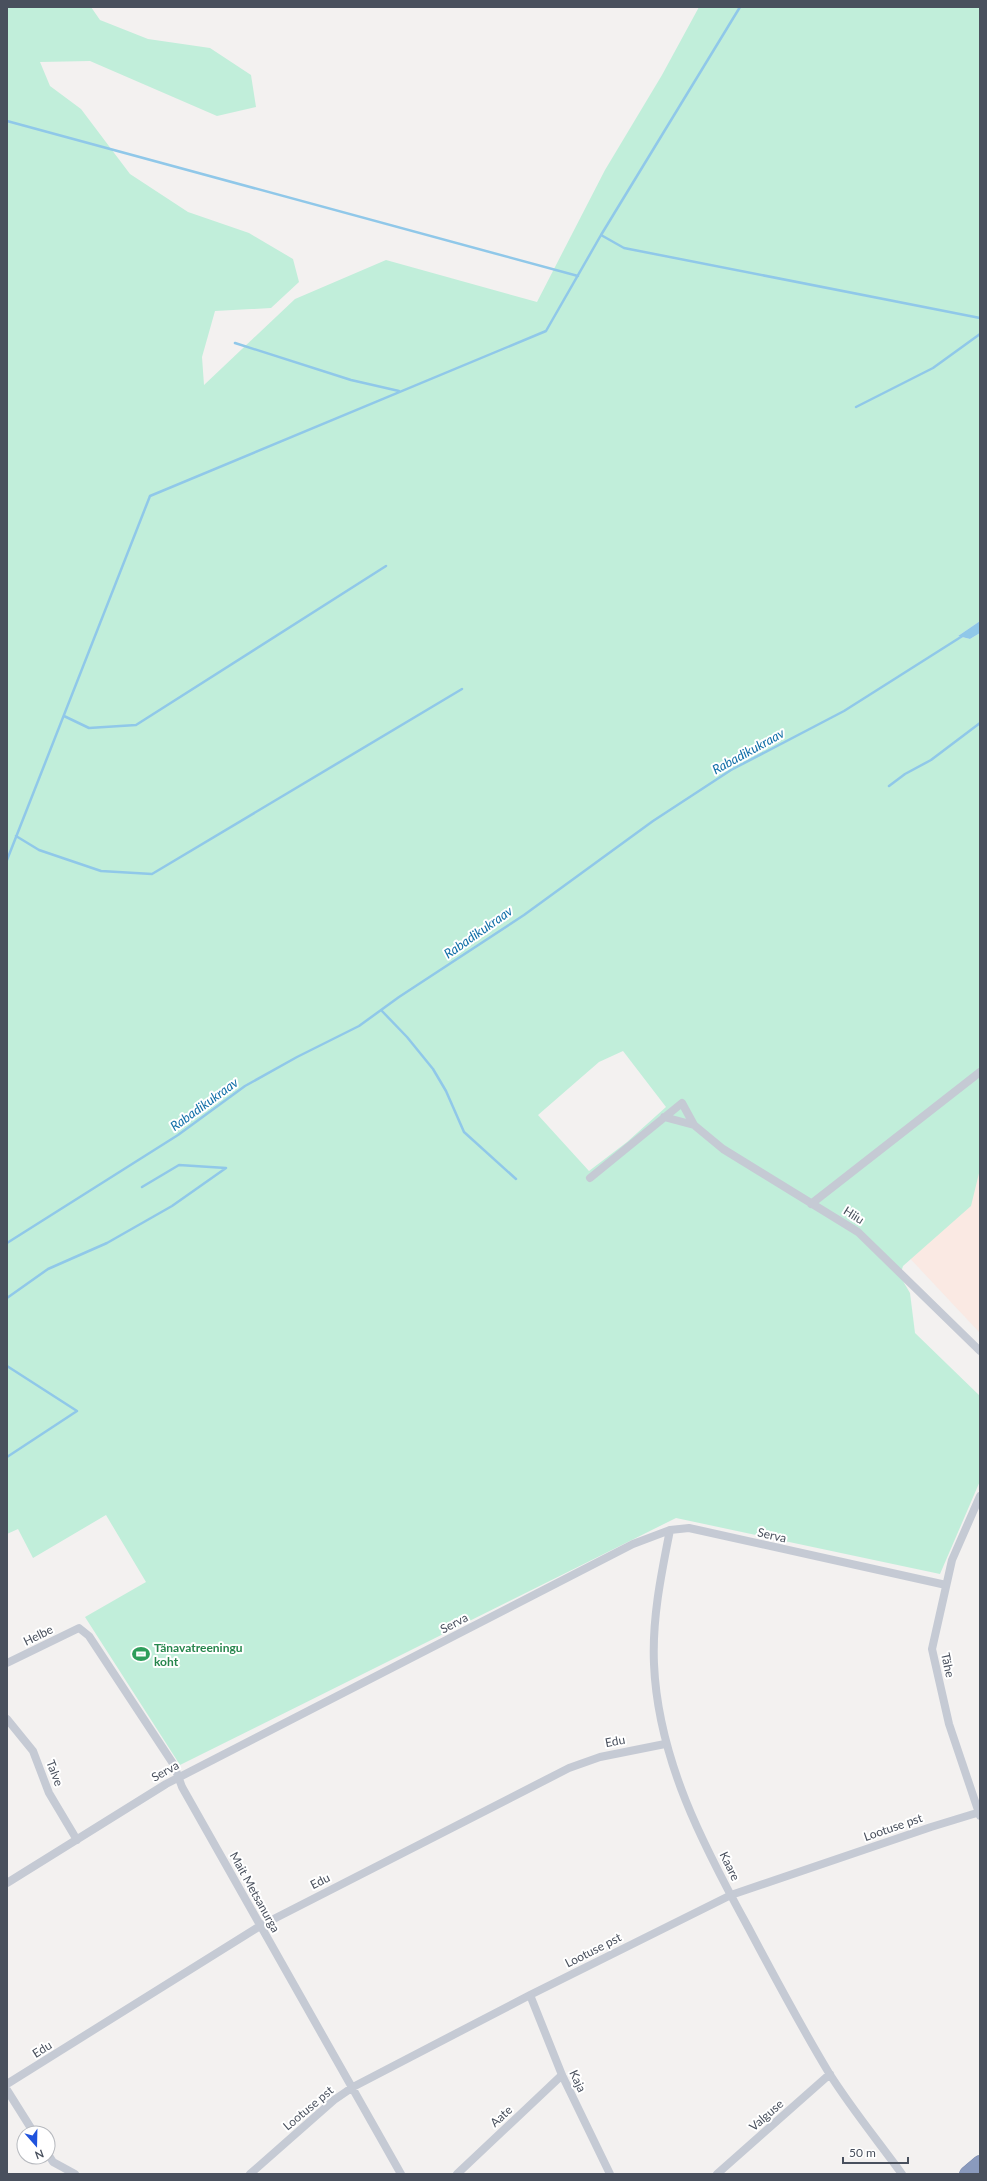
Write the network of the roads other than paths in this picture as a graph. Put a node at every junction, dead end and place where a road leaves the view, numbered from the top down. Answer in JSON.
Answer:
{"nodes":[{"id":1,"x":980,"y":1072,"type":"edge"},
{"id":2,"x":664,"y":1117,"type":"junction"},
{"id":3,"x":694,"y":1125,"type":"junction"},
{"id":4,"x":590,"y":1178,"type":"dead end"},
{"id":5,"x":811,"y":1204,"type":"junction"},
{"id":6,"x":980,"y":1351,"type":"edge"},
{"id":7,"x":980,"y":1496,"type":"edge"},
{"id":8,"x":670,"y":1530,"type":"junction"},
{"id":9,"x":946,"y":1585,"type":"junction"},
{"id":10,"x":79,"y":1628,"type":"joint"},
{"id":11,"x":7,"y":1663,"type":"edge"},
{"id":12,"x":7,"y":1719,"type":"edge"},
{"id":13,"x":665,"y":1744,"type":"junction"},
{"id":14,"x":178,"y":1777,"type":"junction"},
{"id":15,"x":980,"y":1814,"type":"edge"},
{"id":16,"x":77,"y":1840,"type":"junction"},
{"id":17,"x":7,"y":1884,"type":"edge"},
{"id":18,"x":731,"y":1896,"type":"junction"},
{"id":19,"x":260,"y":1926,"type":"junction"},
{"id":20,"x":530,"y":1995,"type":"junction"},
{"id":21,"x":830,"y":2074,"type":"junction"},
{"id":22,"x":562,"y":2075,"type":"junction"},
{"id":23,"x":7,"y":2084,"type":"edge"},
{"id":24,"x":353,"y":2087,"type":"junction"},
{"id":25,"x":7,"y":2090,"type":"edge"},
{"id":26,"x":29,"y":2125,"type":"edge"},
{"id":27,"x":980,"y":2163,"type":"edge"},
{"id":28,"x":56,"y":2164,"type":"edge"},
{"id":29,"x":75,"y":2174,"type":"edge"},
{"id":30,"x":250,"y":2174,"type":"edge"},
{"id":31,"x":401,"y":2174,"type":"edge"},
{"id":32,"x":457,"y":2174,"type":"edge"},
{"id":33,"x":610,"y":2174,"type":"edge"},
{"id":34,"x":717,"y":2174,"type":"edge"},
{"id":35,"x":902,"y":2174,"type":"edge"},
{"id":36,"x":967,"y":2174,"type":"edge"}],
"edges":[{"from":1,"to":5,"type":"street"},
{"from":2,"to":3,"type":"street","name":"Hiiu"},
{"from":2,"to":3,"type":"street","name":"Hiiu"},
{"from":2,"to":4,"type":"street","name":"Hiiu"},
{"from":3,"to":5,"type":"street","name":"Hiiu"},
{"from":5,"to":6,"type":"street","name":"Hiiu"},
{"from":7,"to":9,"type":"street","name":"Tähe"},
{"from":8,"to":9,"type":"street","name":"Serva"},
{"from":8,"to":13,"type":"street","name":"Kaare"},
{"from":8,"to":14,"type":"street","name":"Serva"},
{"from":9,"to":15,"type":"street","name":"Tähe"},
{"from":10,"to":11,"type":"street","name":"Helbe"},
{"from":10,"to":14,"type":"street","name":"Mait Metsanurga"},
{"from":12,"to":16,"type":"street","name":"Talve"},
{"from":13,"to":18,"type":"street","name":"Kaare"},
{"from":13,"to":19,"type":"street","name":"Edu"},
{"from":14,"to":16,"type":"street","name":"Serva"},
{"from":14,"to":19,"type":"street","name":"Mait Metsanurga"},
{"from":15,"to":18,"type":"street","name":"Lootuse pst"},
{"from":16,"to":17,"type":"street","name":"Serva"},
{"from":18,"to":20,"type":"street","name":"Lootuse pst"},
{"from":18,"to":21,"type":"street","name":"Kaare"},
{"from":19,"to":23,"type":"street","name":"Edu"},
{"from":19,"to":24,"type":"street","name":"Mait Metsanurga"},
{"from":20,"to":22,"type":"street","name":"Kaja"},
{"from":20,"to":24,"type":"street","name":"Lootuse pst"},
{"from":21,"to":34,"type":"street","name":"Valguse"},
{"from":21,"to":35,"type":"street","name":"Kaare"},
{"from":22,"to":32,"type":"street","name":"Aate"},
{"from":22,"to":33,"type":"street","name":"Kaja"},
{"from":24,"to":30,"type":"street","name":"Lootuse pst"},
{"from":24,"to":31,"type":"street","name":"Mait Metsanurga"},
{"from":25,"to":26,"type":"street"},
{"from":27,"to":36,"type":"highway"},
{"from":28,"to":29,"type":"street"}]}
